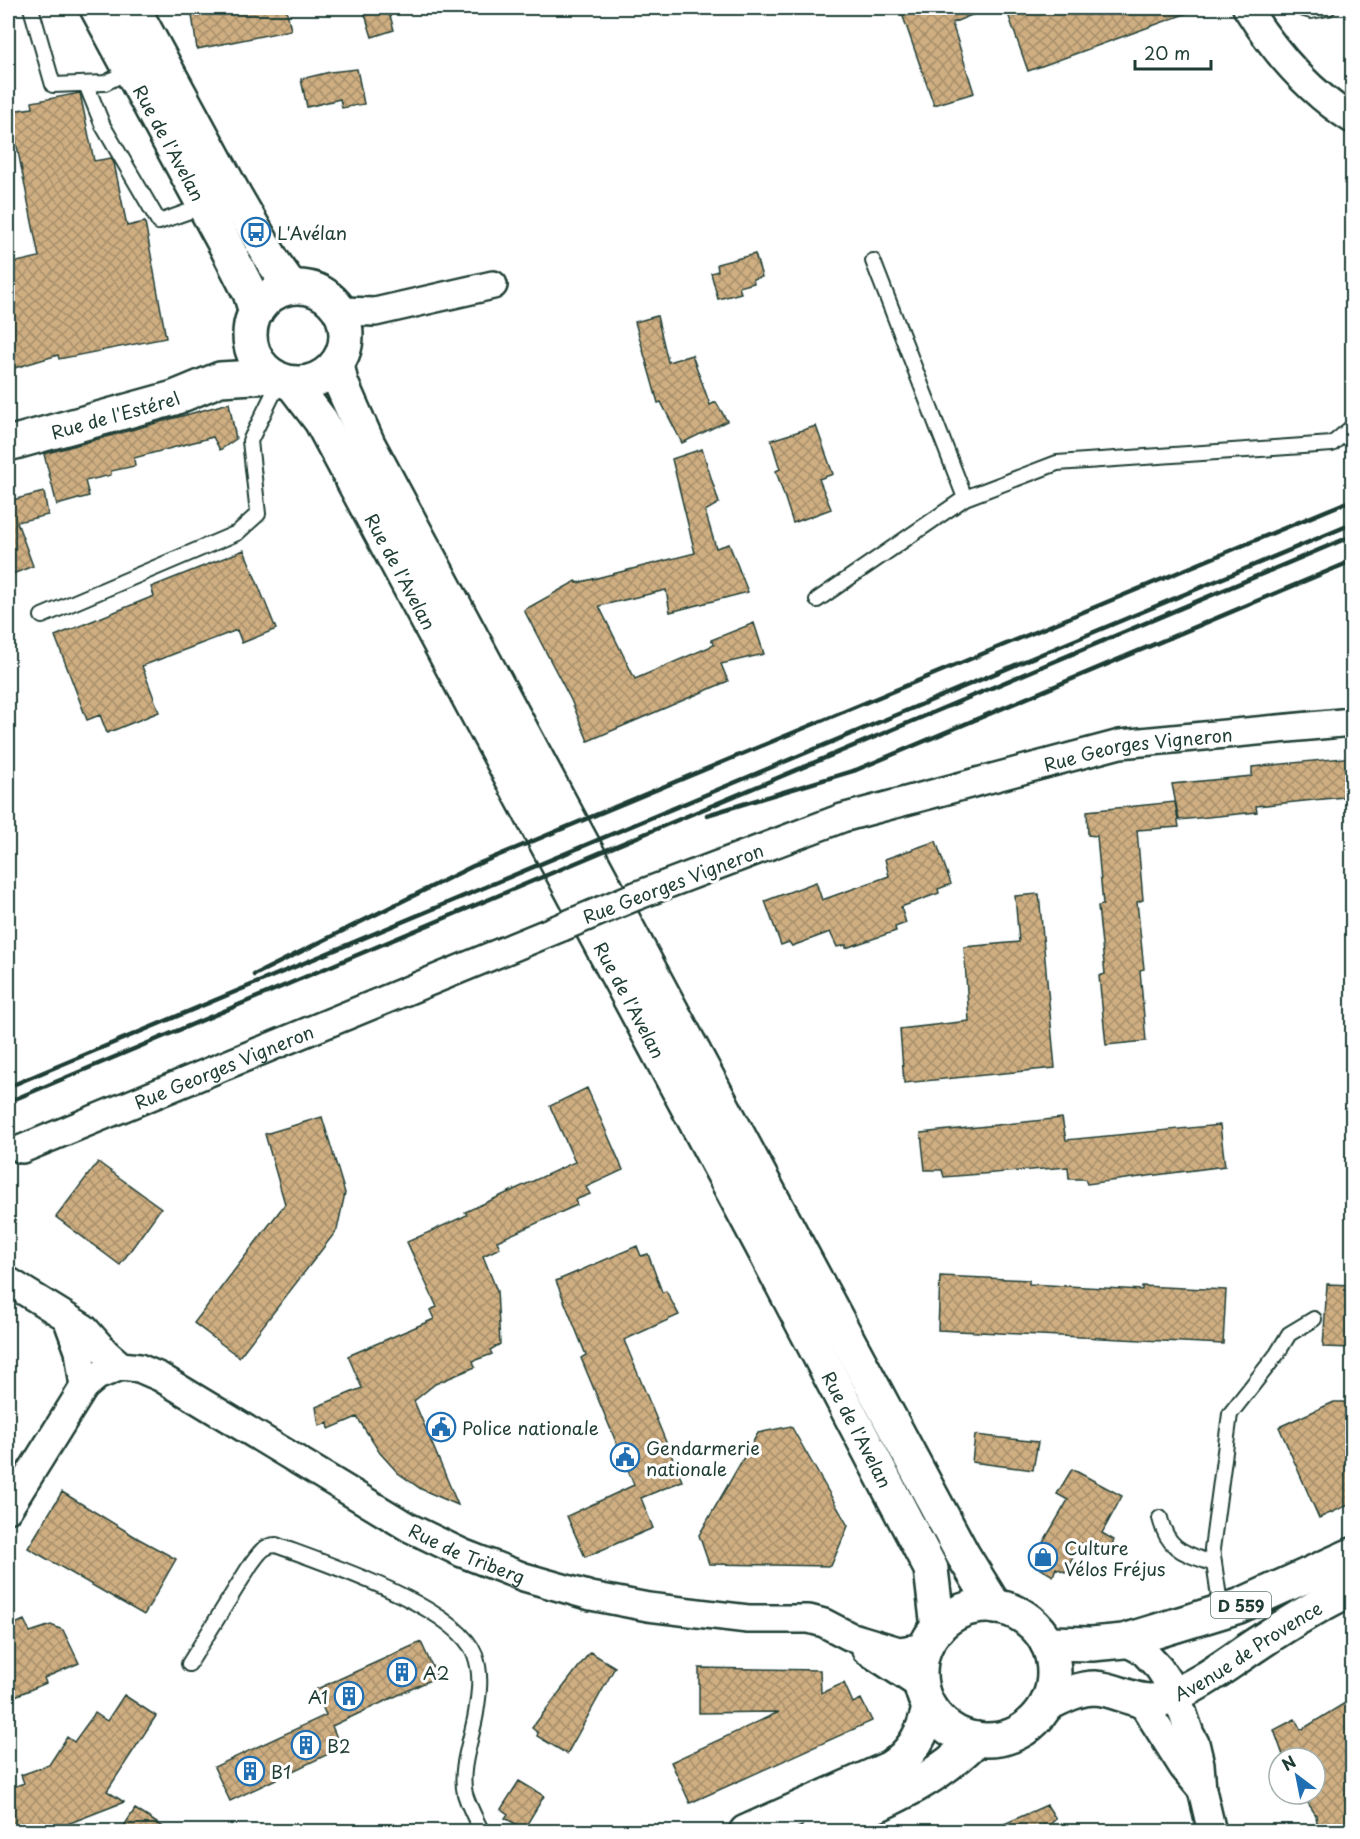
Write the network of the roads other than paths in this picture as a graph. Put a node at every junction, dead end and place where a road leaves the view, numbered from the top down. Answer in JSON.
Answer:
{"nodes":[{"id":1,"x":31,"y":8,"type":"edge"},
{"id":2,"x":97,"y":8,"type":"edge"},
{"id":3,"x":133,"y":8,"type":"edge"},
{"id":4,"x":1247,"y":8,"type":"edge"},
{"id":5,"x":1301,"y":8,"type":"edge"},
{"id":6,"x":1328,"y":8,"type":"edge"},
{"id":7,"x":131,"y":70,"type":"junction"},
{"id":8,"x":86,"y":84,"type":"junction"},
{"id":9,"x":1353,"y":119,"type":"edge"},
{"id":10,"x":205,"y":206,"type":"junction"},
{"id":11,"x":873,"y":261,"type":"dead end"},
{"id":12,"x":493,"y":285,"type":"dead end"},
{"id":13,"x":291,"y":287,"type":"junction"},
{"id":14,"x":341,"y":311,"type":"junction"},
{"id":15,"x":253,"y":325,"type":"junction"},
{"id":16,"x":337,"y":364,"type":"junction"},
{"id":17,"x":220,"y":379,"type":"junction"},
{"id":18,"x":282,"y":380,"type":"junction"},
{"id":19,"x":1353,"y":427,"type":"edge"},
{"id":20,"x":8,"y":444,"type":"edge"},
{"id":21,"x":965,"y":498,"type":"junction"},
{"id":22,"x":817,"y":600,"type":"dead end"},
{"id":23,"x":42,"y":616,"type":"dead end"},
{"id":24,"x":1353,"y":722,"type":"edge"},
{"id":25,"x":12,"y":1153,"type":"edge"},
{"id":26,"x":8,"y":1281,"type":"edge"},
{"id":27,"x":67,"y":1318,"type":"junction"},
{"id":28,"x":1314,"y":1319,"type":"dead end"},
{"id":29,"x":121,"y":1366,"type":"junction"},
{"id":30,"x":84,"y":1387,"type":"junction"},
{"id":31,"x":8,"y":1509,"type":"edge"},
{"id":32,"x":1160,"y":1518,"type":"dead end"},
{"id":33,"x":1353,"y":1556,"type":"edge"},
{"id":34,"x":1214,"y":1564,"type":"junction"},
{"id":35,"x":1353,"y":1589,"type":"edge"},
{"id":36,"x":995,"y":1607,"type":"junction"},
{"id":37,"x":1221,"y":1612,"type":"junction"},
{"id":38,"x":849,"y":1636,"type":"junction"},
{"id":39,"x":932,"y":1637,"type":"junction"},
{"id":40,"x":1125,"y":1641,"type":"junction"},
{"id":41,"x":1047,"y":1643,"type":"junction"},
{"id":42,"x":189,"y":1664,"type":"dead end"},
{"id":43,"x":1209,"y":1677,"type":"junction"},
{"id":44,"x":1176,"y":1694,"type":"junction"},
{"id":45,"x":925,"y":1697,"type":"junction"},
{"id":46,"x":1141,"y":1701,"type":"junction"},
{"id":47,"x":1047,"y":1704,"type":"junction"},
{"id":48,"x":976,"y":1739,"type":"junction"},
{"id":49,"x":1195,"y":1743,"type":"junction"},
{"id":50,"x":1202,"y":1790,"type":"junction"},
{"id":51,"x":482,"y":1832,"type":"edge"},
{"id":52,"x":746,"y":1832,"type":"edge"},
{"id":53,"x":818,"y":1832,"type":"edge"},
{"id":54,"x":1212,"y":1832,"type":"edge"}],
"edges":[{"from":1,"to":8,"type":"lane"},
{"from":2,"to":7,"type":"main road","name":"Rue de l'Avelan"},
{"from":3,"to":13,"type":"main road","name":"Rue de l'Avelan"},
{"from":4,"to":9,"type":"street"},
{"from":5,"to":6,"type":"lane"},
{"from":7,"to":8,"type":"lane"},
{"from":7,"to":10,"type":"main road","name":"Rue de l'Avelan"},
{"from":8,"to":10,"type":"lane"},
{"from":10,"to":15,"type":"main road","name":"Rue de l'Avelan"},
{"from":11,"to":21,"type":"lane"},
{"from":12,"to":14,"type":"street"},
{"from":13,"to":14,"type":"main road"},
{"from":13,"to":15,"type":"main road"},
{"from":14,"to":16,"type":"main road"},
{"from":15,"to":17,"type":"main road"},
{"from":15,"to":18,"type":"main road"},
{"from":16,"to":18,"type":"main road"},
{"from":16,"to":36,"type":"main road","name":"Rue de l'Avelan"},
{"from":17,"to":18,"type":"main road","name":"Rue de l'Estérel"},
{"from":17,"to":20,"type":"main road","name":"Rue de l'Estérel"},
{"from":18,"to":23,"type":"lane"},
{"from":18,"to":39,"type":"main road","name":"Rue de l'Avelan"},
{"from":19,"to":21,"type":"lane"},
{"from":21,"to":22,"type":"lane"},
{"from":24,"to":25,"type":"street","name":"Rue Georges Vigneron","bridge":true},
{"from":26,"to":27,"type":"street"},
{"from":27,"to":29,"type":"street"},
{"from":27,"to":30,"type":"street"},
{"from":28,"to":34,"type":"lane"},
{"from":29,"to":30,"type":"street"},
{"from":29,"to":38,"type":"street","name":"Rue de Triberg"},
{"from":30,"to":31,"type":"street"},
{"from":32,"to":34,"type":"lane"},
{"from":33,"to":37,"type":"main road","name":"Avenue de Provence","number":"D 559"},
{"from":34,"to":37,"type":"lane"},
{"from":35,"to":43,"type":"main road","name":"Avenue de Provence","number":"D 559"},
{"from":36,"to":39,"type":"main road"},
{"from":36,"to":41,"type":"main road"},
{"from":37,"to":40,"type":"main road","name":"Avenue de Provence","number":"D 559"},
{"from":38,"to":39,"type":"street","name":"Rue de Triberg"},
{"from":38,"to":45,"type":"street","name":"Rue de Triberg"},
{"from":39,"to":45,"type":"main road"},
{"from":40,"to":41,"type":"main road","number":"D 559"},
{"from":40,"to":44,"type":"street"},
{"from":41,"to":47,"type":"main road"},
{"from":42,"to":51,"type":"lane"},
{"from":43,"to":44,"type":"main road","name":"Avenue de Provence","number":"D 559"},
{"from":43,"to":49,"type":"street"},
{"from":44,"to":46,"type":"main road","name":"Avenue de Provence","number":"D 559"},
{"from":44,"to":49,"type":"street"},
{"from":45,"to":48,"type":"main road"},
{"from":45,"to":52,"type":"main road"},
{"from":46,"to":47,"type":"main road","number":"D 559"},
{"from":46,"to":50,"type":"street"},
{"from":47,"to":48,"type":"main road"},
{"from":48,"to":53,"type":"main road"},
{"from":49,"to":50,"type":"street"},
{"from":50,"to":54,"type":"street"}]}
